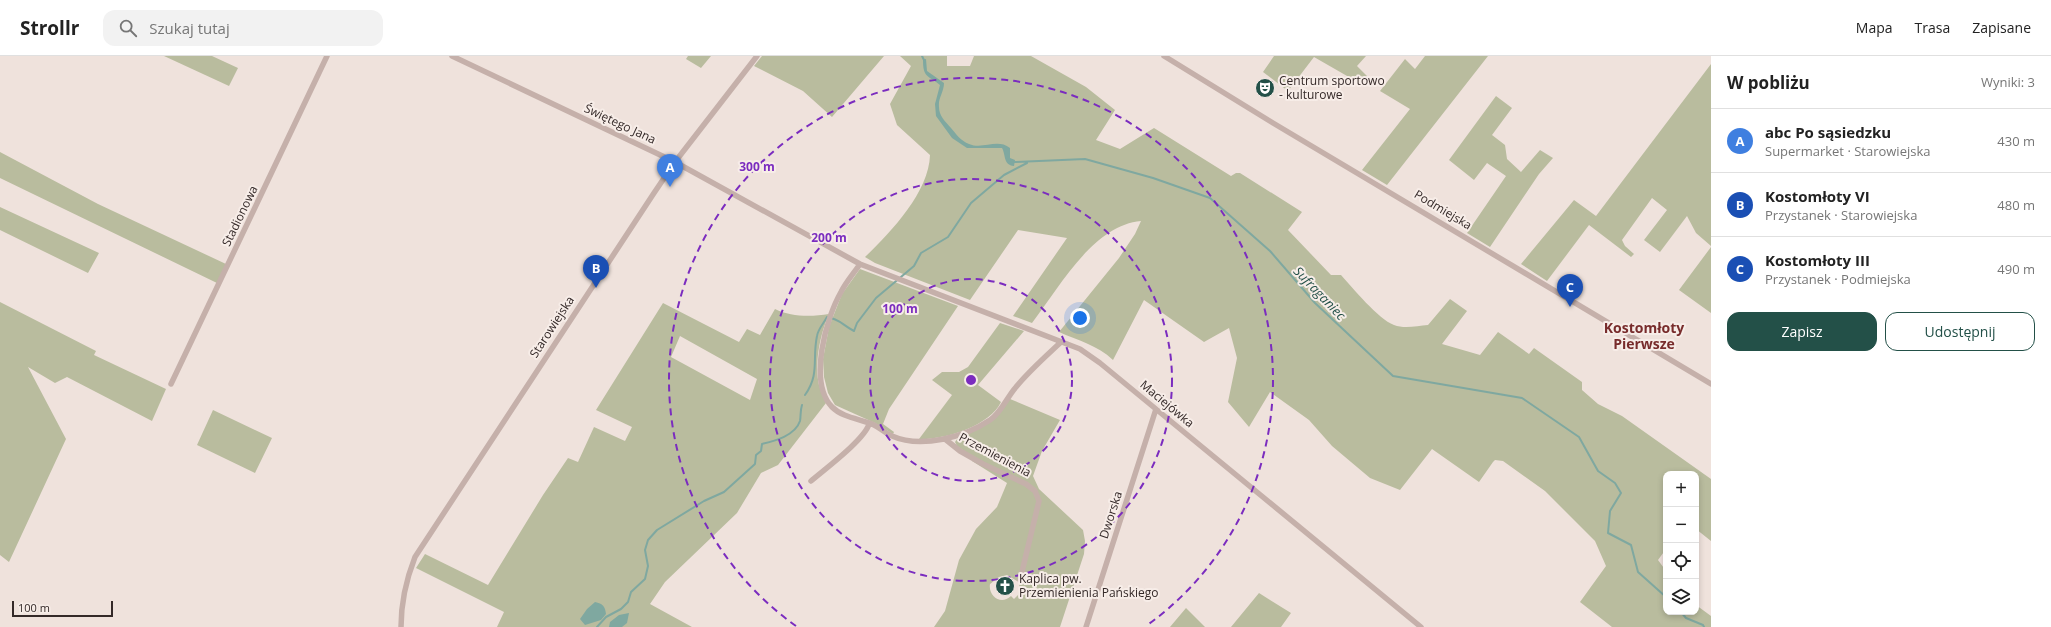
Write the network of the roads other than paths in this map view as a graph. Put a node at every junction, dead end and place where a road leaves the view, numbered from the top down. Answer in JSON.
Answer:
{"nodes":[{"id":1,"x":327,"y":56,"type":"edge"},
{"id":2,"x":452,"y":56,"type":"edge"},
{"id":3,"x":757,"y":56,"type":"edge"},
{"id":4,"x":1164,"y":56,"type":"edge"},
{"id":5,"x":675,"y":162,"type":"junction"},
{"id":6,"x":860,"y":264,"type":"junction"},
{"id":7,"x":1061,"y":342,"type":"junction"},
{"id":8,"x":171,"y":384,"type":"dead end"},
{"id":9,"x":1711,"y":384,"type":"edge"},
{"id":10,"x":1156,"y":409,"type":"junction"},
{"id":11,"x":869,"y":424,"type":"junction"},
{"id":12,"x":945,"y":439,"type":"junction"},
{"id":13,"x":811,"y":481,"type":"dead end"},
{"id":14,"x":1020,"y":580,"type":"dead end"},
{"id":15,"x":401,"y":627,"type":"edge"},
{"id":16,"x":1086,"y":627,"type":"edge"},
{"id":17,"x":1421,"y":627,"type":"edge"}],
"edges":[{"from":1,"to":8,"type":"street","name":"Stadionowa"},
{"from":2,"to":5,"type":"street","name":"Świętego Jana"},
{"from":3,"to":5,"type":"street","name":"Starowiejska"},
{"from":4,"to":9,"type":"street","name":"Podmiejska"},
{"from":5,"to":6,"type":"street","name":"Świętego Jana"},
{"from":5,"to":15,"type":"street","name":"Starowiejska"},
{"from":6,"to":7,"type":"street","name":"Maciejówka"},
{"from":6,"to":11,"type":"street"},
{"from":7,"to":10,"type":"street","name":"Maciejówka"},
{"from":7,"to":12,"type":"street"},
{"from":10,"to":16,"type":"street","name":"Dworska"},
{"from":10,"to":17,"type":"street","name":"Maciejówka"},
{"from":11,"to":12,"type":"street"},
{"from":11,"to":13,"type":"street"},
{"from":12,"to":14,"type":"street","name":"Przemienienia"}]}
